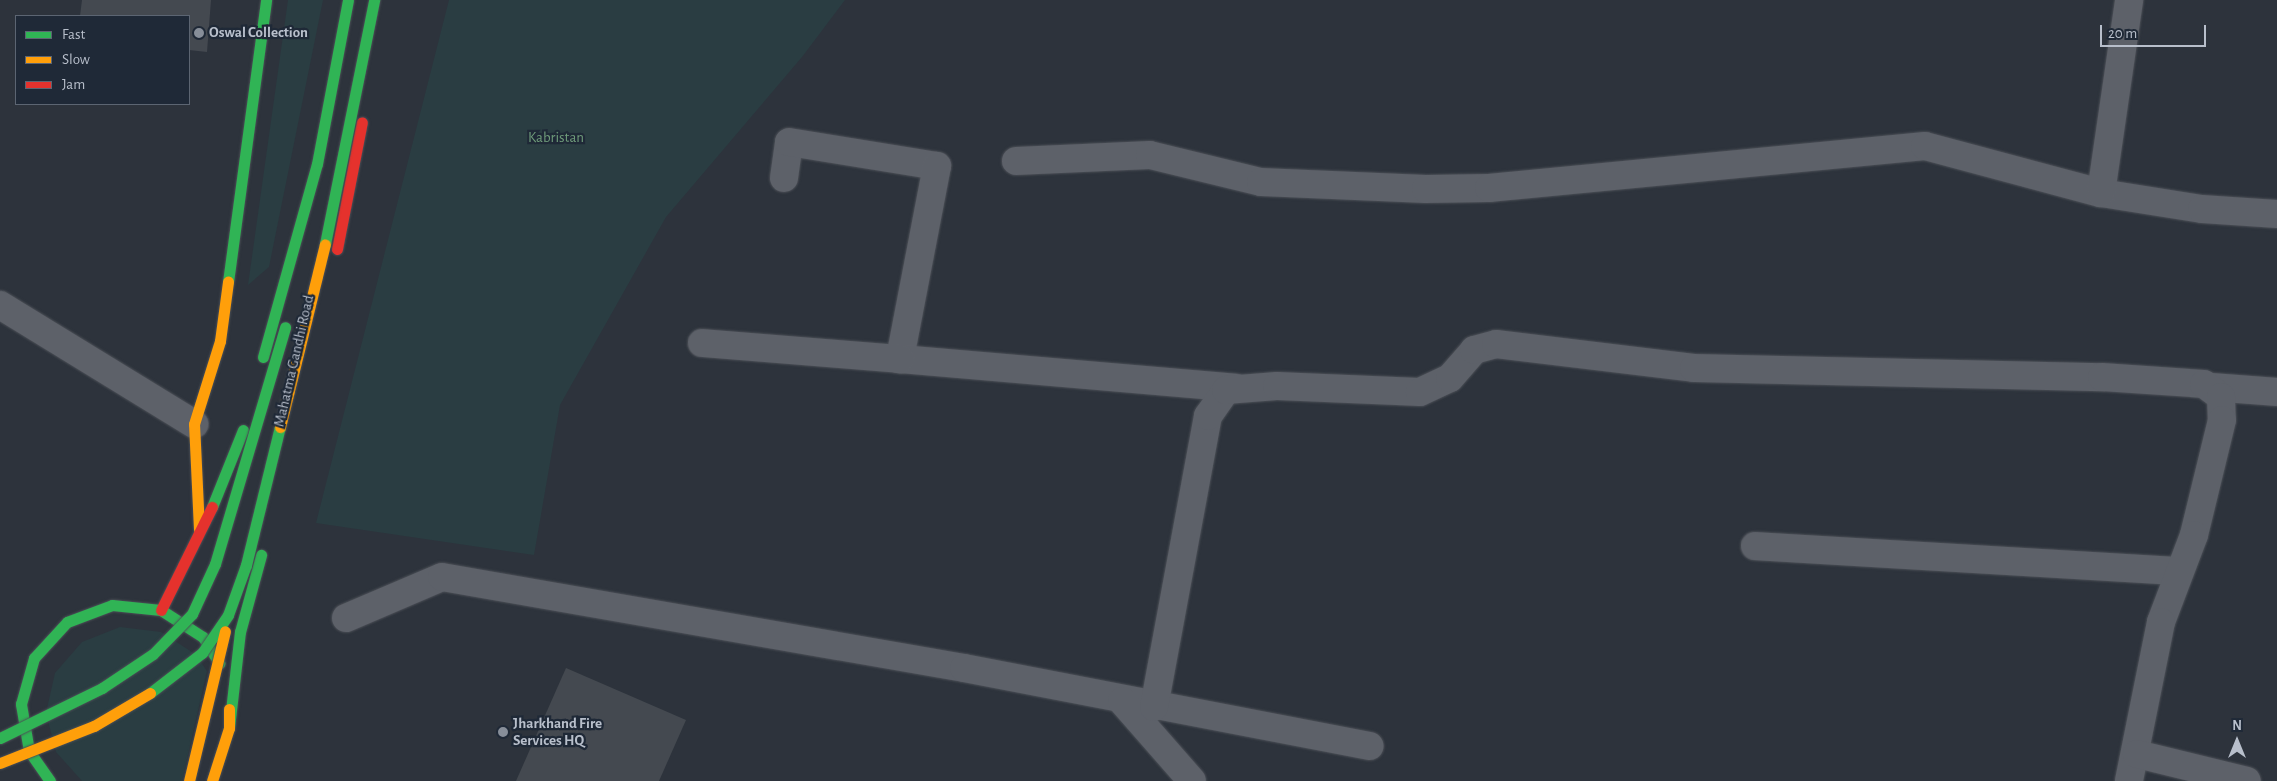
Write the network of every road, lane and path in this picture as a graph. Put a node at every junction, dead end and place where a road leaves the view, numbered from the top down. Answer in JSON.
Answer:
{"nodes":[{"id":1,"x":266,"y":0,"type":"edge"},
{"id":2,"x":348,"y":0,"type":"edge"},
{"id":3,"x":360,"y":0,"type":"edge"},
{"id":4,"x":374,"y":0,"type":"edge"},
{"id":5,"x":382,"y":0,"type":"edge"},
{"id":6,"x":2129,"y":0,"type":"edge"},
{"id":7,"x":1016,"y":161,"type":"dead end"},
{"id":8,"x":784,"y":178,"type":"dead end"},
{"id":9,"x":2101,"y":193,"type":"junction"},
{"id":10,"x":2277,"y":214,"type":"edge"},
{"id":11,"x":0,"y":305,"type":"edge"},
{"id":12,"x":702,"y":343,"type":"dead end"},
{"id":13,"x":900,"y":359,"type":"junction"},
{"id":14,"x":2212,"y":387,"type":"junction"},
{"id":15,"x":1236,"y":388,"type":"junction"},
{"id":16,"x":2277,"y":392,"type":"edge"},
{"id":17,"x":194,"y":424,"type":"junction"},
{"id":18,"x":292,"y":435,"type":"dead end"},
{"id":19,"x":285,"y":463,"type":"dead end"},
{"id":20,"x":200,"y":535,"type":"junction"},
{"id":21,"x":1755,"y":546,"type":"dead end"},
{"id":22,"x":2179,"y":571,"type":"junction"},
{"id":23,"x":161,"y":610,"type":"junction"},
{"id":24,"x":228,"y":615,"type":"junction"},
{"id":25,"x":346,"y":618,"type":"dead end"},
{"id":26,"x":1122,"y":702,"type":"junction"},
{"id":27,"x":20,"y":704,"type":"junction"},
{"id":28,"x":1154,"y":707,"type":"junction"},
{"id":29,"x":7,"y":711,"type":"dead end"},
{"id":30,"x":230,"y":728,"type":"junction"},
{"id":31,"x":0,"y":738,"type":"edge"},
{"id":32,"x":1370,"y":746,"type":"dead end"},
{"id":33,"x":2137,"y":754,"type":"junction"},
{"id":34,"x":0,"y":763,"type":"edge"},
{"id":35,"x":1183,"y":777,"type":"edge"},
{"id":36,"x":214,"y":780,"type":"edge"},
{"id":37,"x":50,"y":781,"type":"edge"},
{"id":38,"x":190,"y":781,"type":"edge"},
{"id":39,"x":2129,"y":781,"type":"edge"},
{"id":40,"x":2247,"y":781,"type":"edge"}],
"edges":[{"from":1,"to":17,"type":"main road"},
{"from":2,"to":20,"type":"main road","name":"Mahatma Gandhi Road"},
{"from":3,"to":31,"type":"main road","bridge":true},
{"from":4,"to":24,"type":"main road","bridge":true},
{"from":5,"to":18,"type":"main road","name":"Mahatma Gandhi Road"},
{"from":6,"to":9,"type":"street"},
{"from":7,"to":9,"type":"street"},
{"from":8,"to":13,"type":"street"},
{"from":9,"to":10,"type":"street"},
{"from":11,"to":17,"type":"street"},
{"from":12,"to":13,"type":"street"},
{"from":13,"to":15,"type":"street"},
{"from":14,"to":15,"type":"street"},
{"from":14,"to":16,"type":"street"},
{"from":14,"to":22,"type":"street"},
{"from":15,"to":28,"type":"street"},
{"from":17,"to":20,"type":"main road"},
{"from":19,"to":30,"type":"main road"},
{"from":20,"to":23,"type":"main road","name":"Mahatma Gandhi Road"},
{"from":21,"to":22,"type":"street"},
{"from":22,"to":33,"type":"street"},
{"from":23,"to":27,"type":"main road"},
{"from":23,"to":30,"type":"main road"},
{"from":24,"to":34,"type":"main road","bridge":true},
{"from":24,"to":38,"type":"main road","bridge":true},
{"from":25,"to":26,"type":"street"},
{"from":26,"to":28,"type":"street"},
{"from":26,"to":35,"type":"street"},
{"from":27,"to":29,"type":"main road"},
{"from":27,"to":37,"type":"main road"},
{"from":28,"to":32,"type":"street"},
{"from":30,"to":36,"type":"main road"},
{"from":33,"to":39,"type":"street"},
{"from":33,"to":40,"type":"street"}]}
